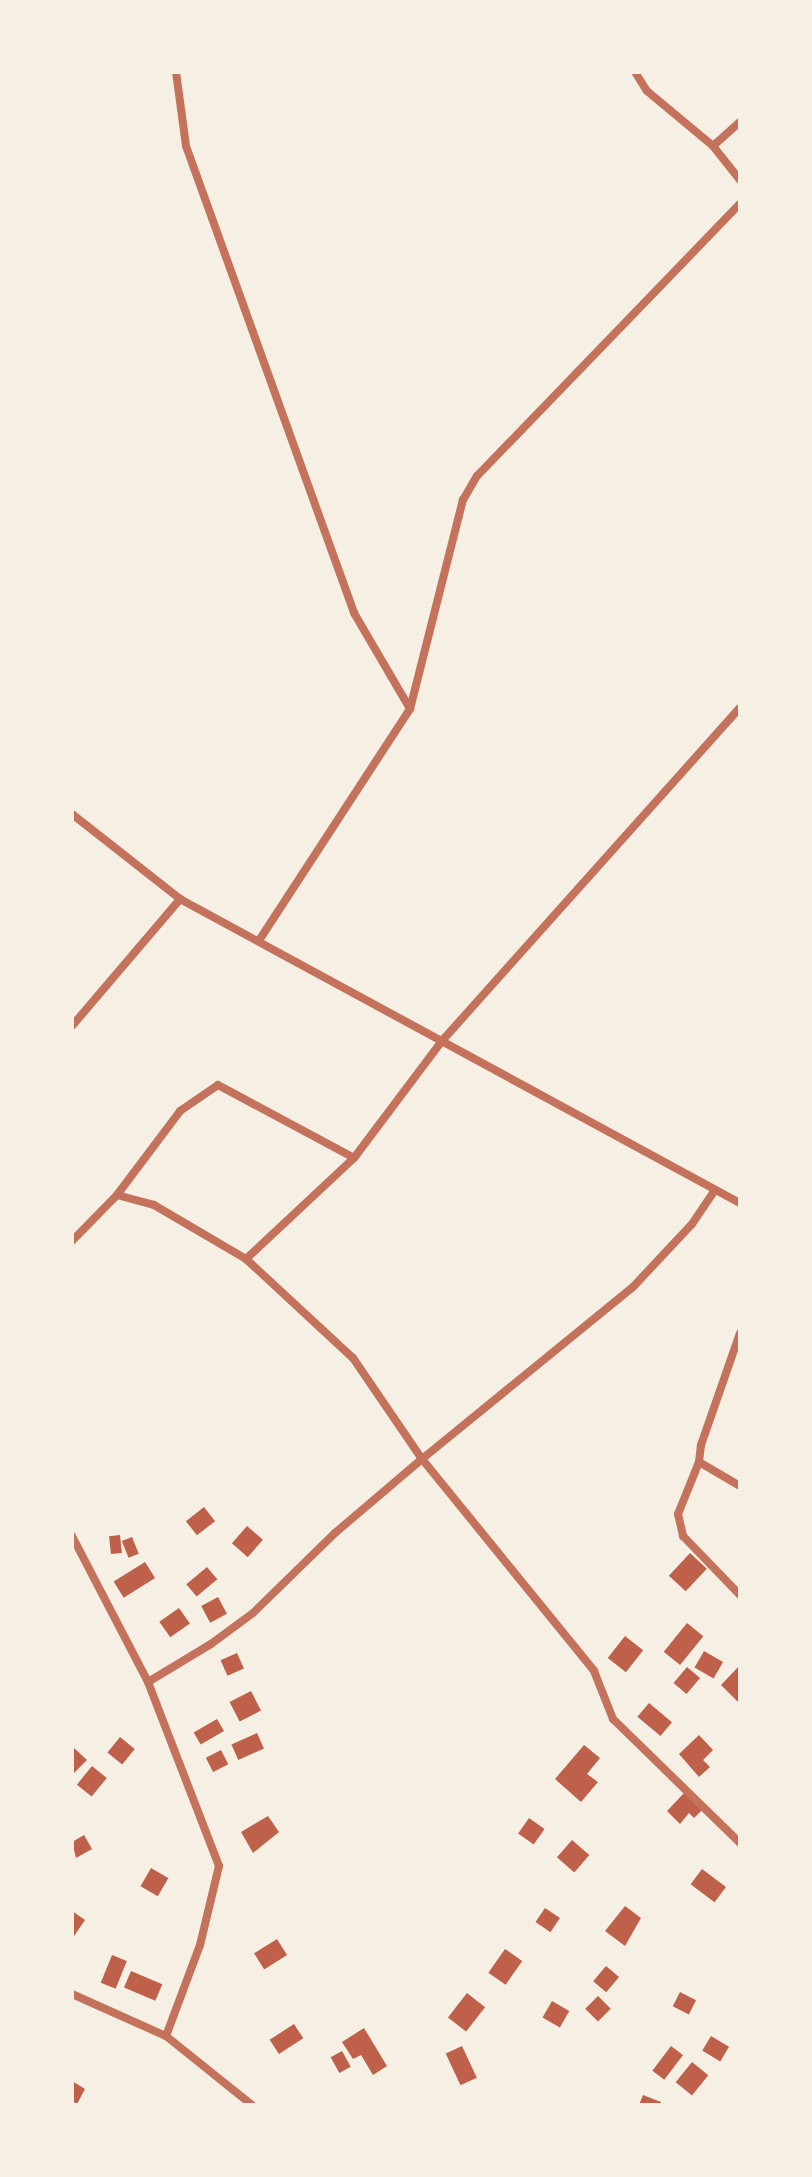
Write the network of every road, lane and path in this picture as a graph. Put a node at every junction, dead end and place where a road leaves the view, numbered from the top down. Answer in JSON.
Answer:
{"nodes":[{"id":1,"x":176,"y":72,"type":"edge"},
{"id":2,"x":635,"y":72,"type":"edge"},
{"id":3,"x":740,"y":122,"type":"edge"},
{"id":4,"x":713,"y":146,"type":"junction"},
{"id":5,"x":740,"y":180,"type":"edge"},
{"id":6,"x":740,"y":204,"type":"edge"},
{"id":7,"x":740,"y":708,"type":"edge"},
{"id":8,"x":410,"y":709,"type":"junction"},
{"id":9,"x":72,"y":814,"type":"edge"},
{"id":10,"x":180,"y":899,"type":"junction"},
{"id":11,"x":260,"y":939,"type":"junction"},
{"id":12,"x":72,"y":1026,"type":"edge"},
{"id":13,"x":441,"y":1042,"type":"junction"},
{"id":14,"x":354,"y":1158,"type":"junction"},
{"id":15,"x":715,"y":1190,"type":"junction"},
{"id":16,"x":117,"y":1195,"type":"junction"},
{"id":17,"x":740,"y":1203,"type":"edge"},
{"id":18,"x":72,"y":1241,"type":"edge"},
{"id":19,"x":246,"y":1259,"type":"junction"},
{"id":20,"x":740,"y":1333,"type":"edge"},
{"id":21,"x":422,"y":1459,"type":"junction"},
{"id":22,"x":699,"y":1462,"type":"junction"},
{"id":23,"x":740,"y":1486,"type":"edge"},
{"id":24,"x":72,"y":1536,"type":"edge"},
{"id":25,"x":740,"y":1595,"type":"edge"},
{"id":26,"x":148,"y":1682,"type":"junction"},
{"id":27,"x":740,"y":1843,"type":"edge"},
{"id":28,"x":72,"y":1994,"type":"edge"},
{"id":29,"x":166,"y":2036,"type":"junction"},
{"id":30,"x":252,"y":2105,"type":"edge"}],
"edges":[{"from":1,"to":8,"type":"street"},
{"from":2,"to":4,"type":"street"},
{"from":3,"to":4,"type":"street"},
{"from":4,"to":5,"type":"street"},
{"from":6,"to":8,"type":"street"},
{"from":7,"to":13,"type":"street"},
{"from":8,"to":11,"type":"street"},
{"from":9,"to":10,"type":"street"},
{"from":10,"to":11,"type":"street"},
{"from":10,"to":12,"type":"street"},
{"from":11,"to":13,"type":"street"},
{"from":13,"to":14,"type":"street"},
{"from":13,"to":15,"type":"street"},
{"from":14,"to":16,"type":"street"},
{"from":14,"to":19,"type":"street"},
{"from":15,"to":17,"type":"street"},
{"from":15,"to":21,"type":"street"},
{"from":16,"to":18,"type":"street"},
{"from":16,"to":19,"type":"street"},
{"from":19,"to":21,"type":"street"},
{"from":20,"to":22,"type":"street"},
{"from":21,"to":26,"type":"street"},
{"from":21,"to":27,"type":"street"},
{"from":22,"to":23,"type":"street"},
{"from":22,"to":25,"type":"street"},
{"from":24,"to":26,"type":"street"},
{"from":26,"to":29,"type":"street"},
{"from":28,"to":29,"type":"street"},
{"from":29,"to":30,"type":"street"}]}
